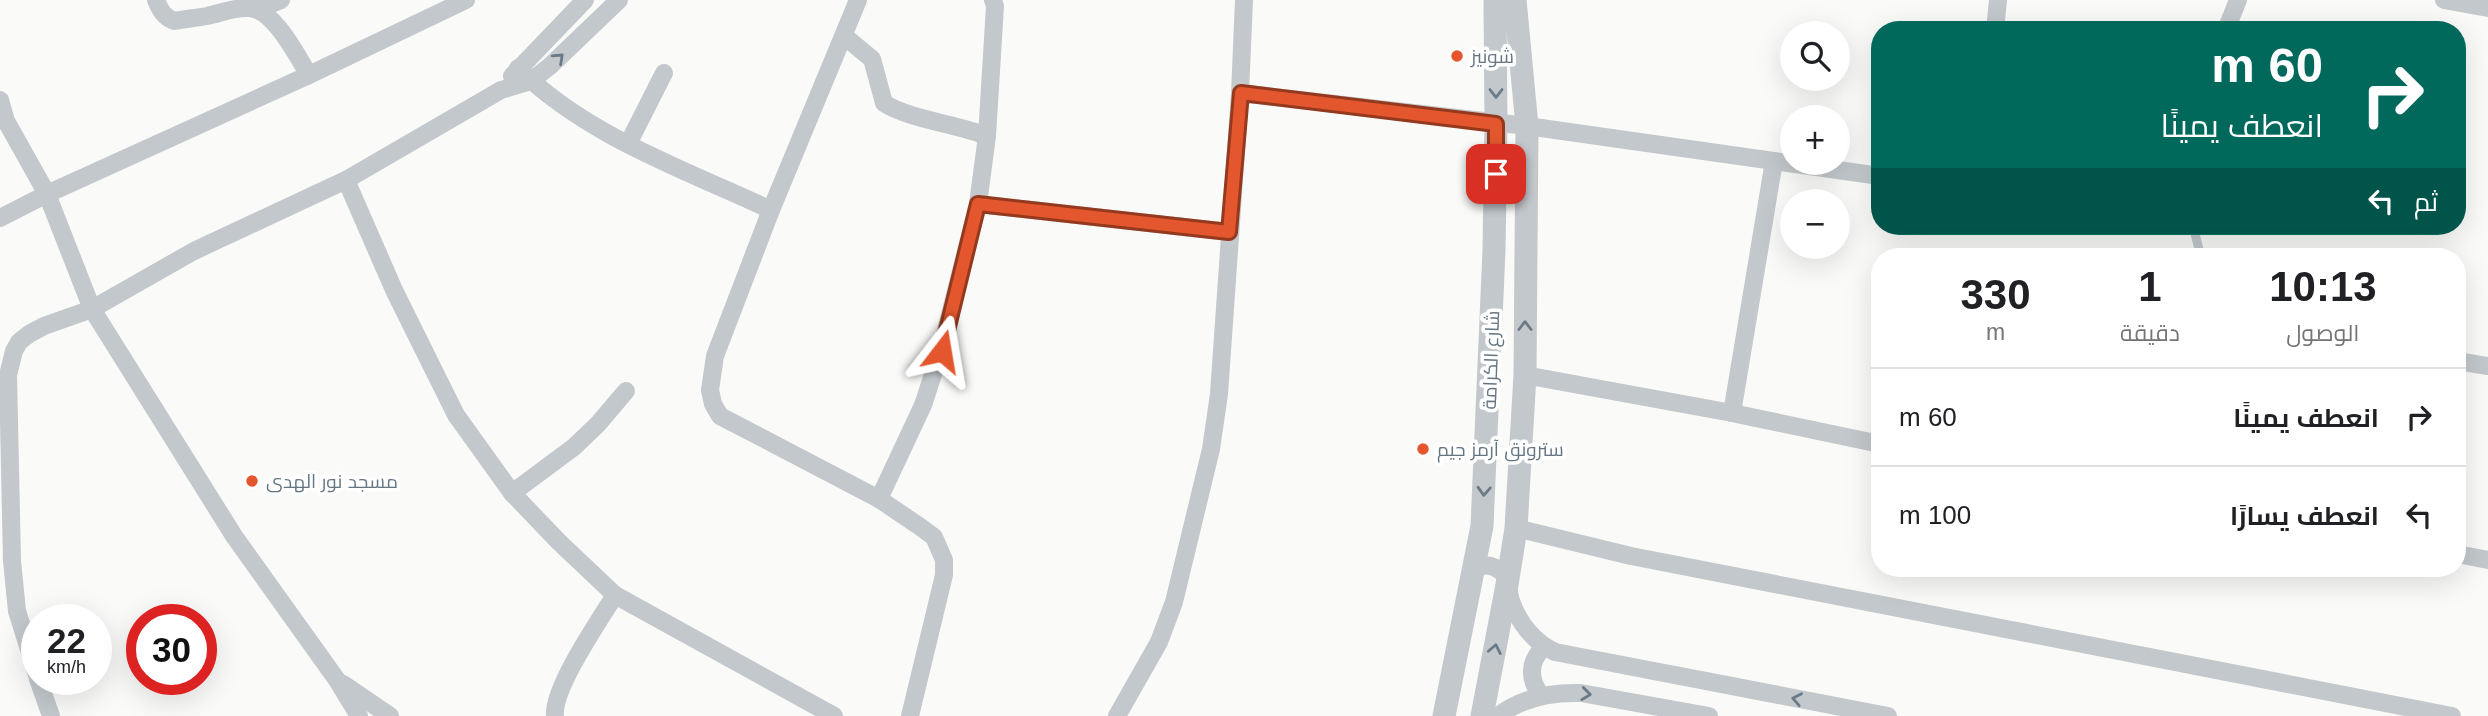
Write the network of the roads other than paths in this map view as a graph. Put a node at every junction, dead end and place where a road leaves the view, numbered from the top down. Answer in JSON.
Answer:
{"nodes":[{"id":1,"x":156,"y":0,"type":"edge"},
{"id":2,"x":281,"y":0,"type":"edge"},
{"id":3,"x":466,"y":0,"type":"edge"},
{"id":4,"x":585,"y":0,"type":"edge"},
{"id":5,"x":619,"y":0,"type":"edge"},
{"id":6,"x":858,"y":0,"type":"edge"},
{"id":7,"x":993,"y":0,"type":"edge"},
{"id":8,"x":1244,"y":0,"type":"edge"},
{"id":9,"x":1494,"y":0,"type":"edge"},
{"id":10,"x":1515,"y":0,"type":"edge"},
{"id":11,"x":1998,"y":0,"type":"edge"},
{"id":12,"x":2238,"y":0,"type":"edge"},
{"id":13,"x":2444,"y":0,"type":"edge"},
{"id":14,"x":601,"y":7,"type":"edge"},
{"id":15,"x":2488,"y":8,"type":"edge"},
{"id":16,"x":258,"y":9,"type":"junction"},
{"id":17,"x":1996,"y":21,"type":"edge"},
{"id":18,"x":2230,"y":21,"type":"edge"},
{"id":19,"x":844,"y":36,"type":"junction"},
{"id":20,"x":664,"y":73,"type":"dead end"},
{"id":21,"x":525,"y":74,"type":"junction"},
{"id":22,"x":309,"y":75,"type":"junction"},
{"id":23,"x":1241,"y":93,"type":"junction"},
{"id":24,"x":0,"y":100,"type":"edge"},
{"id":25,"x":1496,"y":124,"type":"junction"},
{"id":26,"x":1527,"y":126,"type":"junction"},
{"id":27,"x":987,"y":136,"type":"junction"},
{"id":28,"x":628,"y":144,"type":"junction"},
{"id":29,"x":1774,"y":162,"type":"junction"},
{"id":30,"x":1871,"y":175,"type":"edge"},
{"id":31,"x":346,"y":180,"type":"junction"},
{"id":32,"x":47,"y":194,"type":"junction"},
{"id":33,"x":978,"y":204,"type":"junction"},
{"id":34,"x":771,"y":210,"type":"junction"},
{"id":35,"x":0,"y":218,"type":"edge"},
{"id":36,"x":1229,"y":232,"type":"junction"},
{"id":37,"x":92,"y":309,"type":"junction"},
{"id":38,"x":2466,"y":362,"type":"edge"},
{"id":39,"x":2488,"y":366,"type":"edge"},
{"id":40,"x":1525,"y":375,"type":"junction"},
{"id":41,"x":626,"y":391,"type":"dead end"},
{"id":42,"x":1732,"y":413,"type":"junction"},
{"id":43,"x":1871,"y":442,"type":"edge"},
{"id":44,"x":512,"y":493,"type":"junction"},
{"id":45,"x":879,"y":499,"type":"junction"},
{"id":46,"x":1516,"y":528,"type":"junction"},
{"id":47,"x":2466,"y":556,"type":"edge"},
{"id":48,"x":2488,"y":560,"type":"edge"},
{"id":49,"x":1475,"y":569,"type":"junction"},
{"id":50,"x":1507,"y":585,"type":"junction"},
{"id":51,"x":615,"y":595,"type":"junction"},
{"id":52,"x":21,"y":624,"type":"edge"},
{"id":53,"x":1544,"y":647,"type":"junction"},
{"id":54,"x":337,"y":680,"type":"junction"},
{"id":55,"x":43,"y":695,"type":"edge"},
{"id":56,"x":1541,"y":695,"type":"junction"},
{"id":57,"x":51,"y":716,"type":"edge"},
{"id":58,"x":359,"y":716,"type":"edge"},
{"id":59,"x":390,"y":716,"type":"edge"},
{"id":60,"x":555,"y":716,"type":"edge"},
{"id":61,"x":834,"y":716,"type":"edge"},
{"id":62,"x":910,"y":716,"type":"edge"},
{"id":63,"x":1117,"y":716,"type":"edge"},
{"id":64,"x":1444,"y":716,"type":"edge"},
{"id":65,"x":1482,"y":716,"type":"edge"},
{"id":66,"x":1498,"y":716,"type":"edge"},
{"id":67,"x":1709,"y":716,"type":"edge"},
{"id":68,"x":1888,"y":716,"type":"edge"},
{"id":69,"x":2452,"y":716,"type":"edge"}],
"edges":[{"from":1,"to":16,"type":"street"},
{"from":2,"to":16,"type":"street"},
{"from":3,"to":22,"type":"street"},
{"from":4,"to":21,"type":"street"},
{"from":5,"to":14,"type":"street"},
{"from":6,"to":19,"type":"street"},
{"from":7,"to":27,"type":"street"},
{"from":8,"to":23,"type":"street"},
{"from":9,"to":25,"type":"street","name":"شارع الكرامة","one_way":true},
{"from":10,"to":26,"type":"street","name":"شارع الكرامة"},
{"from":11,"to":17,"type":"street"},
{"from":12,"to":18,"type":"street"},
{"from":13,"to":15,"type":"street"},
{"from":21,"to":14,"type":"street","one_way":true},
{"from":16,"to":22,"type":"street"},
{"from":19,"to":27,"type":"street"},
{"from":19,"to":34,"type":"street"},
{"from":20,"to":28,"type":"street"},
{"from":21,"to":28,"type":"street"},
{"from":21,"to":31,"type":"street"},
{"from":22,"to":32,"type":"street"},
{"from":23,"to":25,"type":"street"},
{"from":23,"to":36,"type":"street"},
{"from":24,"to":32,"type":"street"},
{"from":25,"to":26,"type":"street"},
{"from":25,"to":49,"type":"street","name":"شارع الكرامة","one_way":true},
{"from":26,"to":29,"type":"street"},
{"from":40,"to":26,"type":"street","name":"شارع الكرامة","one_way":true},
{"from":27,"to":33,"type":"street"},
{"from":28,"to":34,"type":"street"},
{"from":29,"to":30,"type":"street"},
{"from":29,"to":42,"type":"street"},
{"from":31,"to":37,"type":"street"},
{"from":31,"to":44,"type":"street"},
{"from":32,"to":35,"type":"street"},
{"from":32,"to":37,"type":"street"},
{"from":33,"to":36,"type":"street"},
{"from":33,"to":45,"type":"street"},
{"from":34,"to":45,"type":"street"},
{"from":36,"to":63,"type":"street"},
{"from":37,"to":52,"type":"street"},
{"from":37,"to":54,"type":"street"},
{"from":38,"to":39,"type":"street"},
{"from":40,"to":42,"type":"street"},
{"from":40,"to":46,"type":"street","name":"شارع الكرامة"},
{"from":41,"to":44,"type":"street"},
{"from":42,"to":43,"type":"street"},
{"from":44,"to":51,"type":"street"},
{"from":45,"to":62,"type":"street"},
{"from":46,"to":50,"type":"street","name":"شارع الكرامة"},
{"from":46,"to":69,"type":"street"},
{"from":47,"to":48,"type":"street"},
{"from":49,"to":50,"type":"street"},
{"from":49,"to":64,"type":"street","name":"شارع الكرامة"},
{"from":50,"to":53,"type":"street"},
{"from":65,"to":50,"type":"street","name":"شارع الكرامة","one_way":true},
{"from":51,"to":60,"type":"street"},
{"from":51,"to":61,"type":"street"},
{"from":53,"to":56,"type":"street"},
{"from":68,"to":53,"type":"street","one_way":true},
{"from":54,"to":58,"type":"street"},
{"from":54,"to":59,"type":"street"},
{"from":55,"to":57,"type":"street"},
{"from":56,"to":66,"type":"street"},
{"from":56,"to":67,"type":"street","one_way":true}]}
